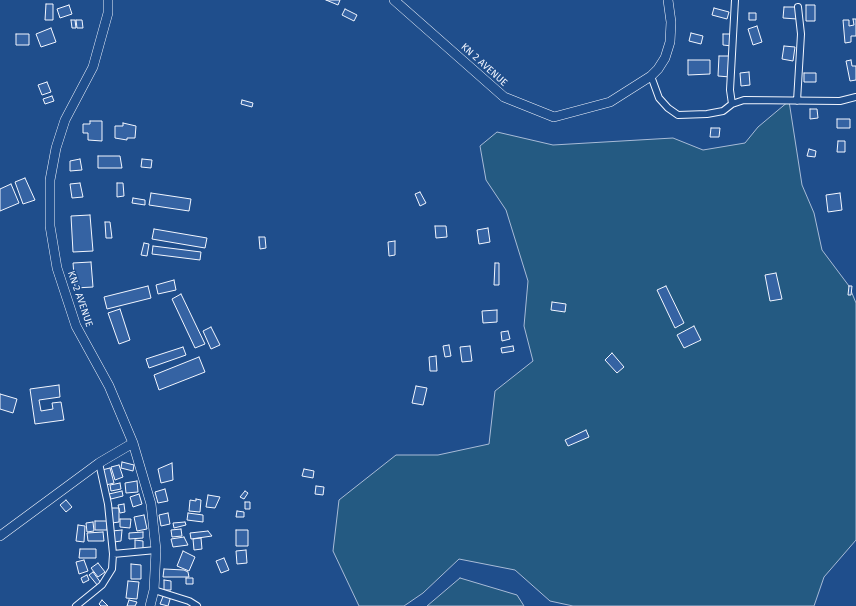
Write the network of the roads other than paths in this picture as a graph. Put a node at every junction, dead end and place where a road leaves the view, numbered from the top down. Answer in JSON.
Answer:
{"nodes":[{"id":1,"x":108,"y":0,"type":"edge"},
{"id":2,"x":394,"y":0,"type":"edge"},
{"id":3,"x":668,"y":0,"type":"edge"},
{"id":4,"x":735,"y":0,"type":"edge"},
{"id":5,"x":798,"y":7,"type":"dead end"},
{"id":6,"x":651,"y":76,"type":"junction"},
{"id":7,"x":856,"y":97,"type":"edge"},
{"id":8,"x":797,"y":101,"type":"junction"},
{"id":9,"x":732,"y":104,"type":"junction"},
{"id":10,"x":132,"y":443,"type":"junction"},
{"id":11,"x":99,"y":463,"type":"junction"},
{"id":12,"x":0,"y":536,"type":"edge"},
{"id":13,"x":156,"y":550,"type":"junction"},
{"id":14,"x":113,"y":554,"type":"junction"},
{"id":15,"x":154,"y":590,"type":"junction"},
{"id":16,"x":76,"y":606,"type":"edge"},
{"id":17,"x":150,"y":606,"type":"edge"},
{"id":18,"x":196,"y":606,"type":"edge"}],
"edges":[{"from":1,"to":10,"type":"main road","name":"KN 2 AVENUE"},
{"from":2,"to":6,"type":"main road","name":"KN 2 AVENUE"},
{"from":3,"to":6,"type":"main road","name":"KN 2 AVENUE"},
{"from":4,"to":9,"type":"street"},
{"from":5,"to":8,"type":"street"},
{"from":6,"to":9,"type":"street"},
{"from":7,"to":8,"type":"street"},
{"from":8,"to":9,"type":"street"},
{"from":10,"to":11,"type":"main road"},
{"from":10,"to":13,"type":"main road","name":"KN 2 AVENUE"},
{"from":11,"to":12,"type":"main road"},
{"from":11,"to":14,"type":"street"},
{"from":13,"to":14,"type":"street"},
{"from":13,"to":15,"type":"main road","name":"KN 2 AVENUE"},
{"from":14,"to":16,"type":"street"},
{"from":15,"to":17,"type":"main road","name":"KN 2 AVENUE"},
{"from":15,"to":18,"type":"street"}]}
